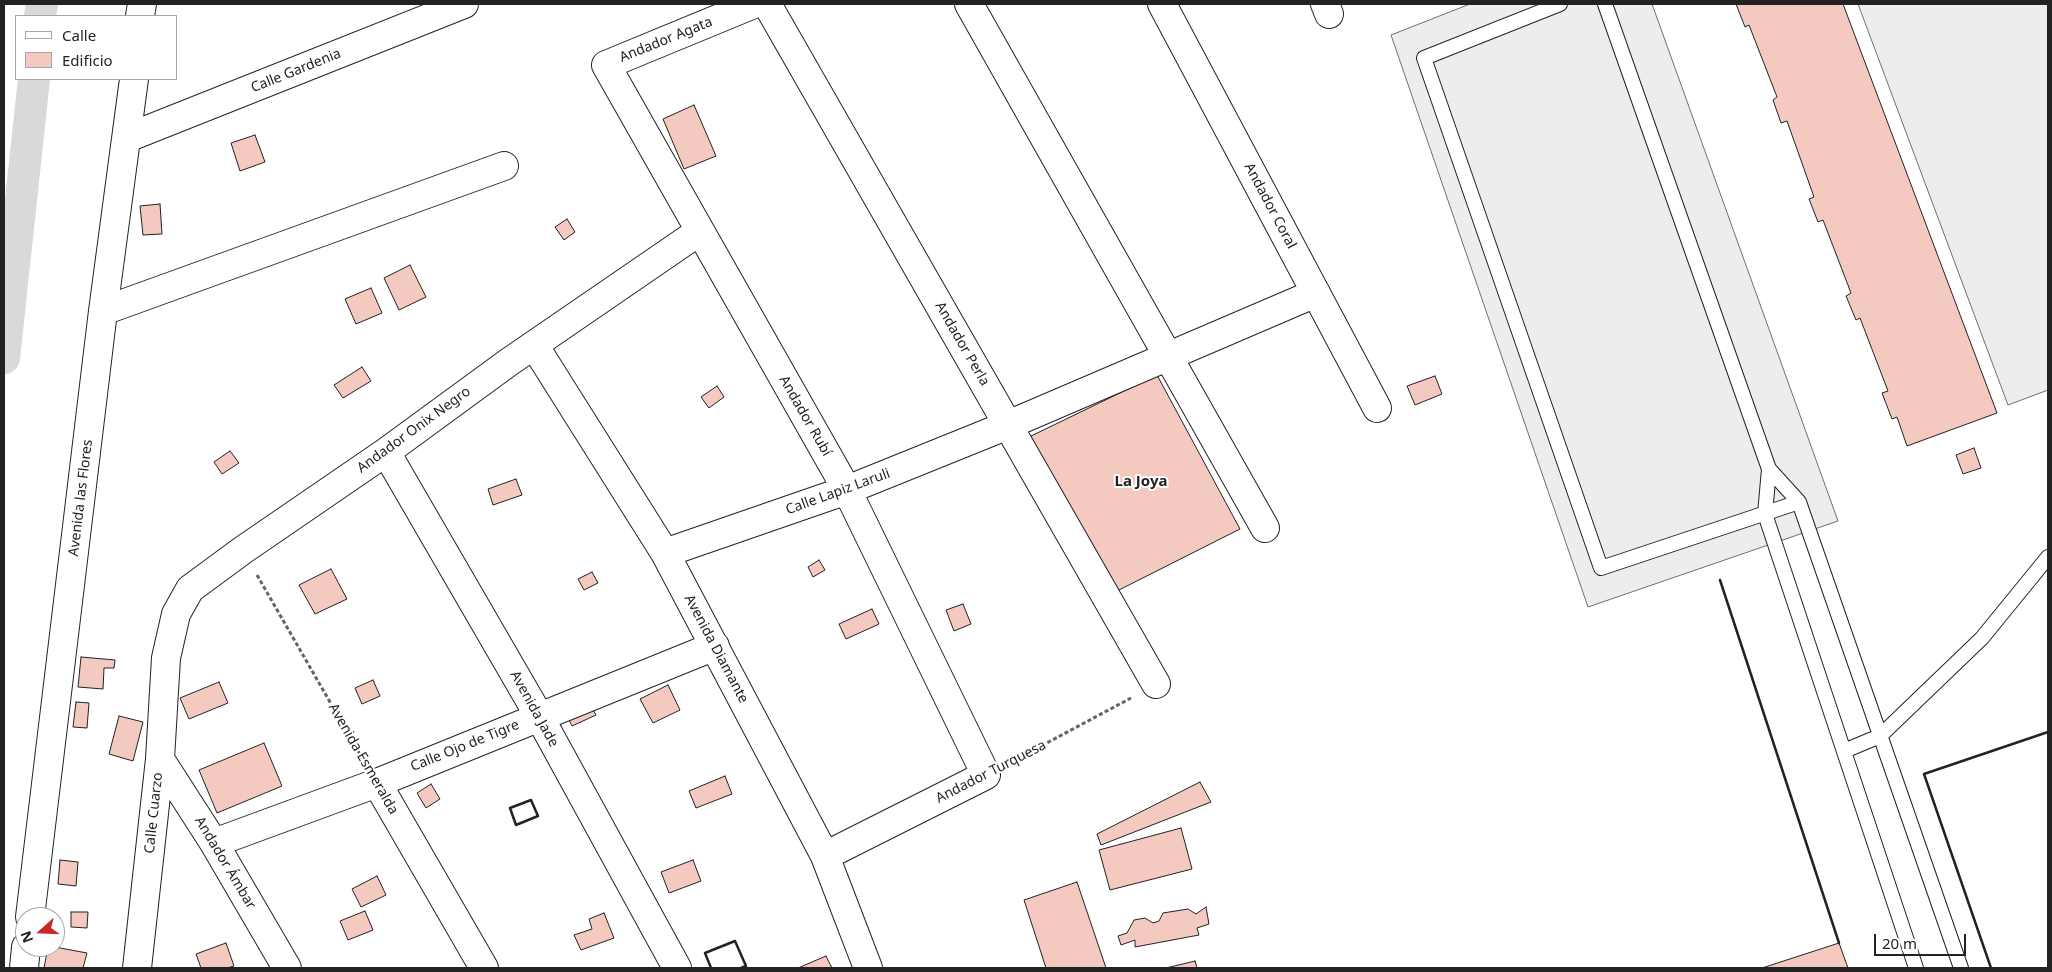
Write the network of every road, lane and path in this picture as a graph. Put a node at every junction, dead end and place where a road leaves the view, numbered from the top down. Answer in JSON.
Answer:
{"nodes":[{"id":1,"x":464,"y":4,"type":"edge"},
{"id":2,"x":754,"y":4,"type":"edge"},
{"id":3,"x":768,"y":4,"type":"edge"},
{"id":4,"x":969,"y":4,"type":"edge"},
{"id":5,"x":1162,"y":4,"type":"edge"},
{"id":6,"x":1560,"y":4,"type":"edge"},
{"id":7,"x":1605,"y":4,"type":"edge"},
{"id":8,"x":606,"y":65,"type":"joint"},
{"id":9,"x":134,"y":80,"type":"edge"},
{"id":10,"x":128,"y":138,"type":"junction"},
{"id":11,"x":504,"y":166,"type":"dead end"},
{"id":12,"x":700,"y":231,"type":"junction"},
{"id":13,"x":1316,"y":293,"type":"junction"},
{"id":14,"x":103,"y":311,"type":"junction"},
{"id":15,"x":534,"y":345,"type":"junction"},
{"id":16,"x":1168,"y":358,"type":"junction"},
{"id":17,"x":1377,"y":408,"type":"dead end"},
{"id":18,"x":1008,"y":426,"type":"junction"},
{"id":19,"x":386,"y":452,"type":"junction"},
{"id":20,"x":1769,"y":469,"type":"junction"},
{"id":21,"x":847,"y":490,"type":"junction"},
{"id":22,"x":1799,"y":502,"type":"junction"},
{"id":23,"x":1765,"y":514,"type":"junction"},
{"id":24,"x":1265,"y":528,"type":"dead end"},
{"id":25,"x":242,"y":550,"type":"junction"},
{"id":26,"x":666,"y":553,"type":"junction"},
{"id":27,"x":2048,"y":557,"type":"edge"},
{"id":28,"x":715,"y":646,"type":"junction"},
{"id":29,"x":166,"y":658,"type":"joint"},
{"id":30,"x":1156,"y":684,"type":"joint"},
{"id":31,"x":539,"y":716,"type":"junction"},
{"id":32,"x":1880,"y":736,"type":"junction"},
{"id":33,"x":1844,"y":751,"type":"junction"},
{"id":34,"x":160,"y":760,"type":"junction"},
{"id":35,"x":986,"y":775,"type":"junction"},
{"id":36,"x":376,"y":783,"type":"junction"},
{"id":37,"x":214,"y":842,"type":"junction"},
{"id":38,"x":824,"y":856,"type":"junction"},
{"id":39,"x":31,"y":907,"type":"edge"},
{"id":40,"x":137,"y":968,"type":"edge"},
{"id":41,"x":287,"y":968,"type":"edge"},
{"id":42,"x":484,"y":968,"type":"edge"},
{"id":43,"x":677,"y":968,"type":"edge"},
{"id":44,"x":868,"y":968,"type":"edge"},
{"id":45,"x":1916,"y":968,"type":"edge"},
{"id":46,"x":1961,"y":968,"type":"edge"}],
"edges":[{"from":1,"to":10,"type":"street","name":"Calle Gardenia"},
{"from":2,"to":8,"type":"street","name":"Andador Agata"},
{"from":3,"to":18,"type":"street","name":"Andador Perla"},
{"from":4,"to":16,"type":"street"},
{"from":5,"to":13,"type":"street","name":"Andador Coral"},
{"from":6,"to":23,"type":"lane"},
{"from":7,"to":20,"type":"lane"},
{"from":8,"to":12,"type":"street","name":"Andador Rubí"},
{"from":9,"to":10,"type":"street","name":"Avenida las Flores"},
{"from":10,"to":14,"type":"street","name":"Avenida las Flores"},
{"from":11,"to":14,"type":"street"},
{"from":12,"to":15,"type":"street","name":"Andador Onix Negro"},
{"from":12,"to":21,"type":"street","name":"Andador Rubí"},
{"from":13,"to":16,"type":"street","name":"Calle Lapiz Laruli"},
{"from":13,"to":17,"type":"street","name":"Andador Coral"},
{"from":14,"to":39,"type":"street","name":"Avenida las Flores"},
{"from":15,"to":19,"type":"street","name":"Andador Onix Negro"},
{"from":15,"to":26,"type":"street","name":"Avenida Diamante"},
{"from":16,"to":18,"type":"street","name":"Calle Lapiz Laruli"},
{"from":16,"to":24,"type":"street"},
{"from":18,"to":21,"type":"street","name":"Calle Lapiz Laruli"},
{"from":18,"to":30,"type":"street","name":"Andador Perla"},
{"from":19,"to":25,"type":"street","name":"Andador Onix Negro"},
{"from":19,"to":31,"type":"street","name":"Avenida Jade"},
{"from":20,"to":22,"type":"lane"},
{"from":20,"to":23,"type":"lane"},
{"from":21,"to":26,"type":"street","name":"Calle Lapiz Laruli"},
{"from":21,"to":35,"type":"street","name":"Andador Rubí"},
{"from":22,"to":23,"type":"lane"},
{"from":22,"to":32,"type":"lane"},
{"from":23,"to":33,"type":"lane"},
{"from":25,"to":29,"type":"street","name":"Andador Onix Negro"},
{"from":25,"to":36,"type":"path","name":"Avenida Esmeralda"},
{"from":26,"to":28,"type":"street","name":"Avenida Diamante"},
{"from":27,"to":32,"type":"lane"},
{"from":28,"to":31,"type":"street","name":"Calle Ojo de Tigre"},
{"from":28,"to":38,"type":"street","name":"Avenida Diamante"},
{"from":29,"to":34,"type":"street","name":"Calle Cuarzo"},
{"from":30,"to":35,"type":"path","name":"Andador Turquesa"},
{"from":31,"to":36,"type":"street","name":"Calle Ojo de Tigre"},
{"from":31,"to":43,"type":"street","name":"Avenida Jade"},
{"from":32,"to":33,"type":"lane"},
{"from":32,"to":46,"type":"lane"},
{"from":33,"to":45,"type":"lane"},
{"from":34,"to":37,"type":"street","name":"Andador Ámbar"},
{"from":34,"to":40,"type":"street","name":"Calle Cuarzo"},
{"from":35,"to":38,"type":"street","name":"Andador Turquesa"},
{"from":36,"to":37,"type":"street","name":"Calle Ojo de Tigre"},
{"from":36,"to":42,"type":"street","name":"Avenida Esmeralda"},
{"from":37,"to":41,"type":"street","name":"Andador Ámbar"},
{"from":38,"to":44,"type":"street","name":"Avenida Diamante"}]}
